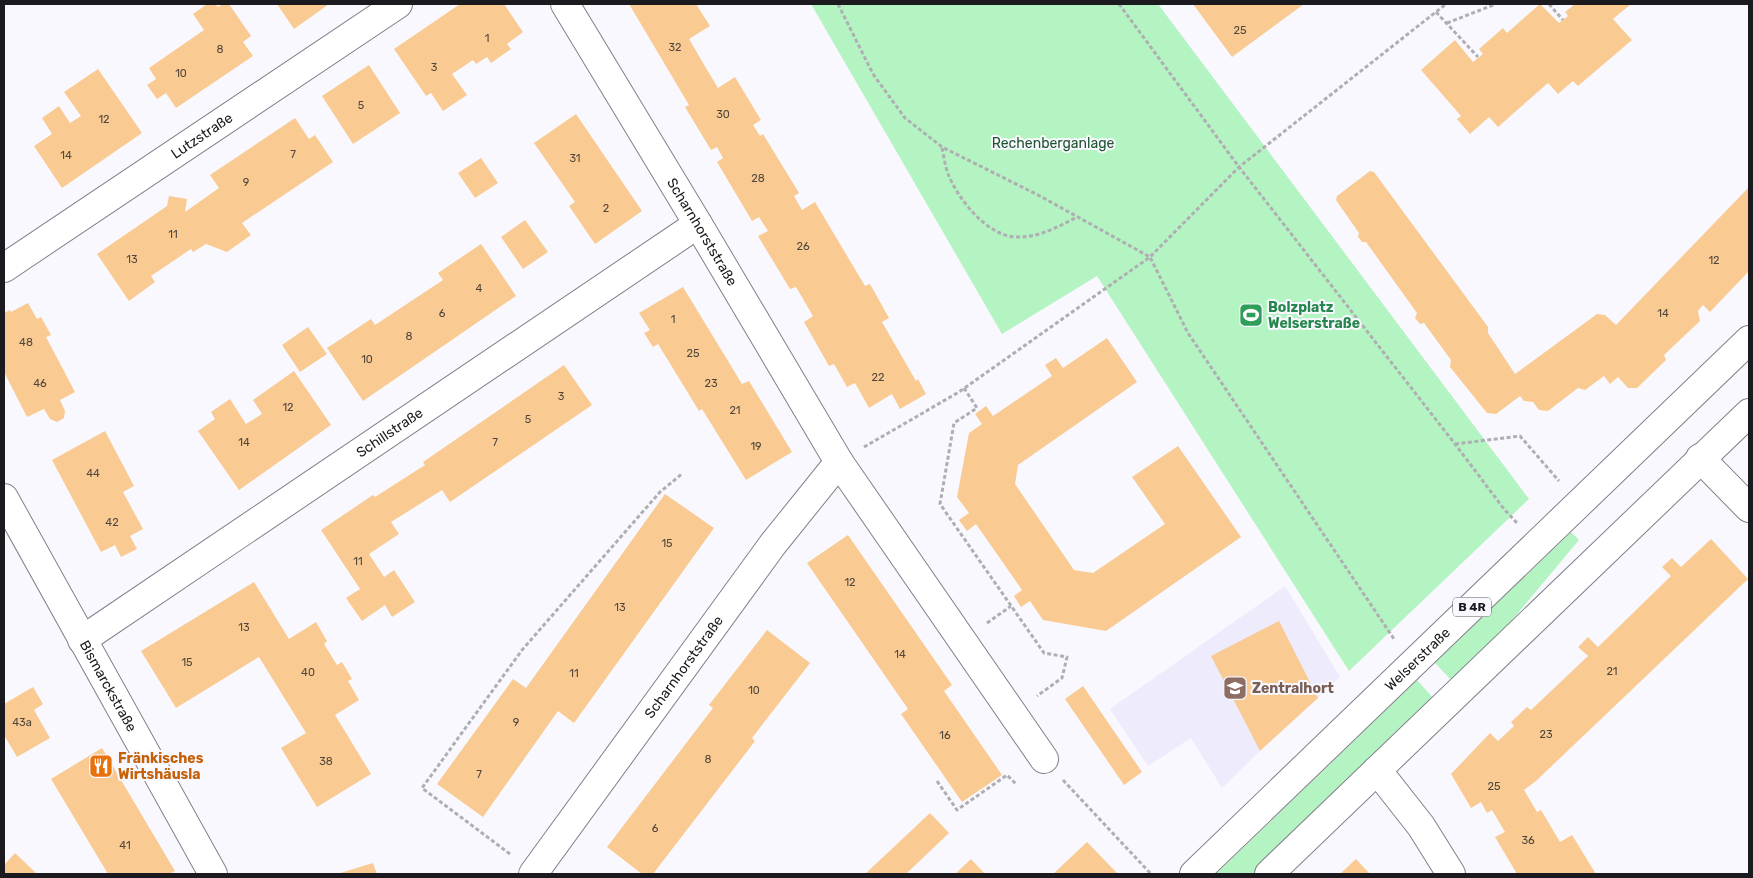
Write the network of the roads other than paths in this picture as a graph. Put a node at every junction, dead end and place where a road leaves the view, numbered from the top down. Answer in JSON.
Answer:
{"nodes":[{"id":1,"x":398,"y":4,"type":"edge"},
{"id":2,"x":565,"y":4,"type":"edge"},
{"id":3,"x":698,"y":224,"type":"junction"},
{"id":4,"x":4,"y":268,"type":"edge"},
{"id":5,"x":1749,"y":340,"type":"edge"},
{"id":6,"x":1749,"y":412,"type":"edge"},
{"id":7,"x":1700,"y":458,"type":"junction"},
{"id":8,"x":839,"y":462,"type":"junction"},
{"id":9,"x":4,"y":498,"type":"edge"},
{"id":10,"x":1749,"y":508,"type":"edge"},
{"id":11,"x":82,"y":640,"type":"junction"},
{"id":12,"x":1044,"y":759,"type":"road end"},
{"id":13,"x":1378,"y":770,"type":"junction"},
{"id":14,"x":534,"y":873,"type":"edge"},
{"id":15,"x":213,"y":874,"type":"edge"},
{"id":16,"x":1194,"y":874,"type":"edge"},
{"id":17,"x":1269,"y":874,"type":"edge"},
{"id":18,"x":1451,"y":874,"type":"edge"}],
"edges":[{"from":1,"to":4,"type":"street","name":"Lutzstraße"},
{"from":2,"to":3,"type":"street","name":"Scharnhorststraße"},
{"from":3,"to":8,"type":"street","name":"Scharnhorststraße"},
{"from":3,"to":11,"type":"street","name":"Schillstraße"},
{"from":5,"to":16,"type":"street","name":"Welserstraße","number":"B 4R"},
{"from":6,"to":7,"type":"street"},
{"from":7,"to":10,"type":"street"},
{"from":7,"to":13,"type":"street"},
{"from":8,"to":12,"type":"street","name":"Scharnhorststraße"},
{"from":8,"to":14,"type":"street","name":"Scharnhorststraße"},
{"from":9,"to":11,"type":"street","name":"Bismarckstraße"},
{"from":11,"to":15,"type":"street","name":"Bismarckstraße"},
{"from":13,"to":17,"type":"street"},
{"from":13,"to":18,"type":"street"}]}
